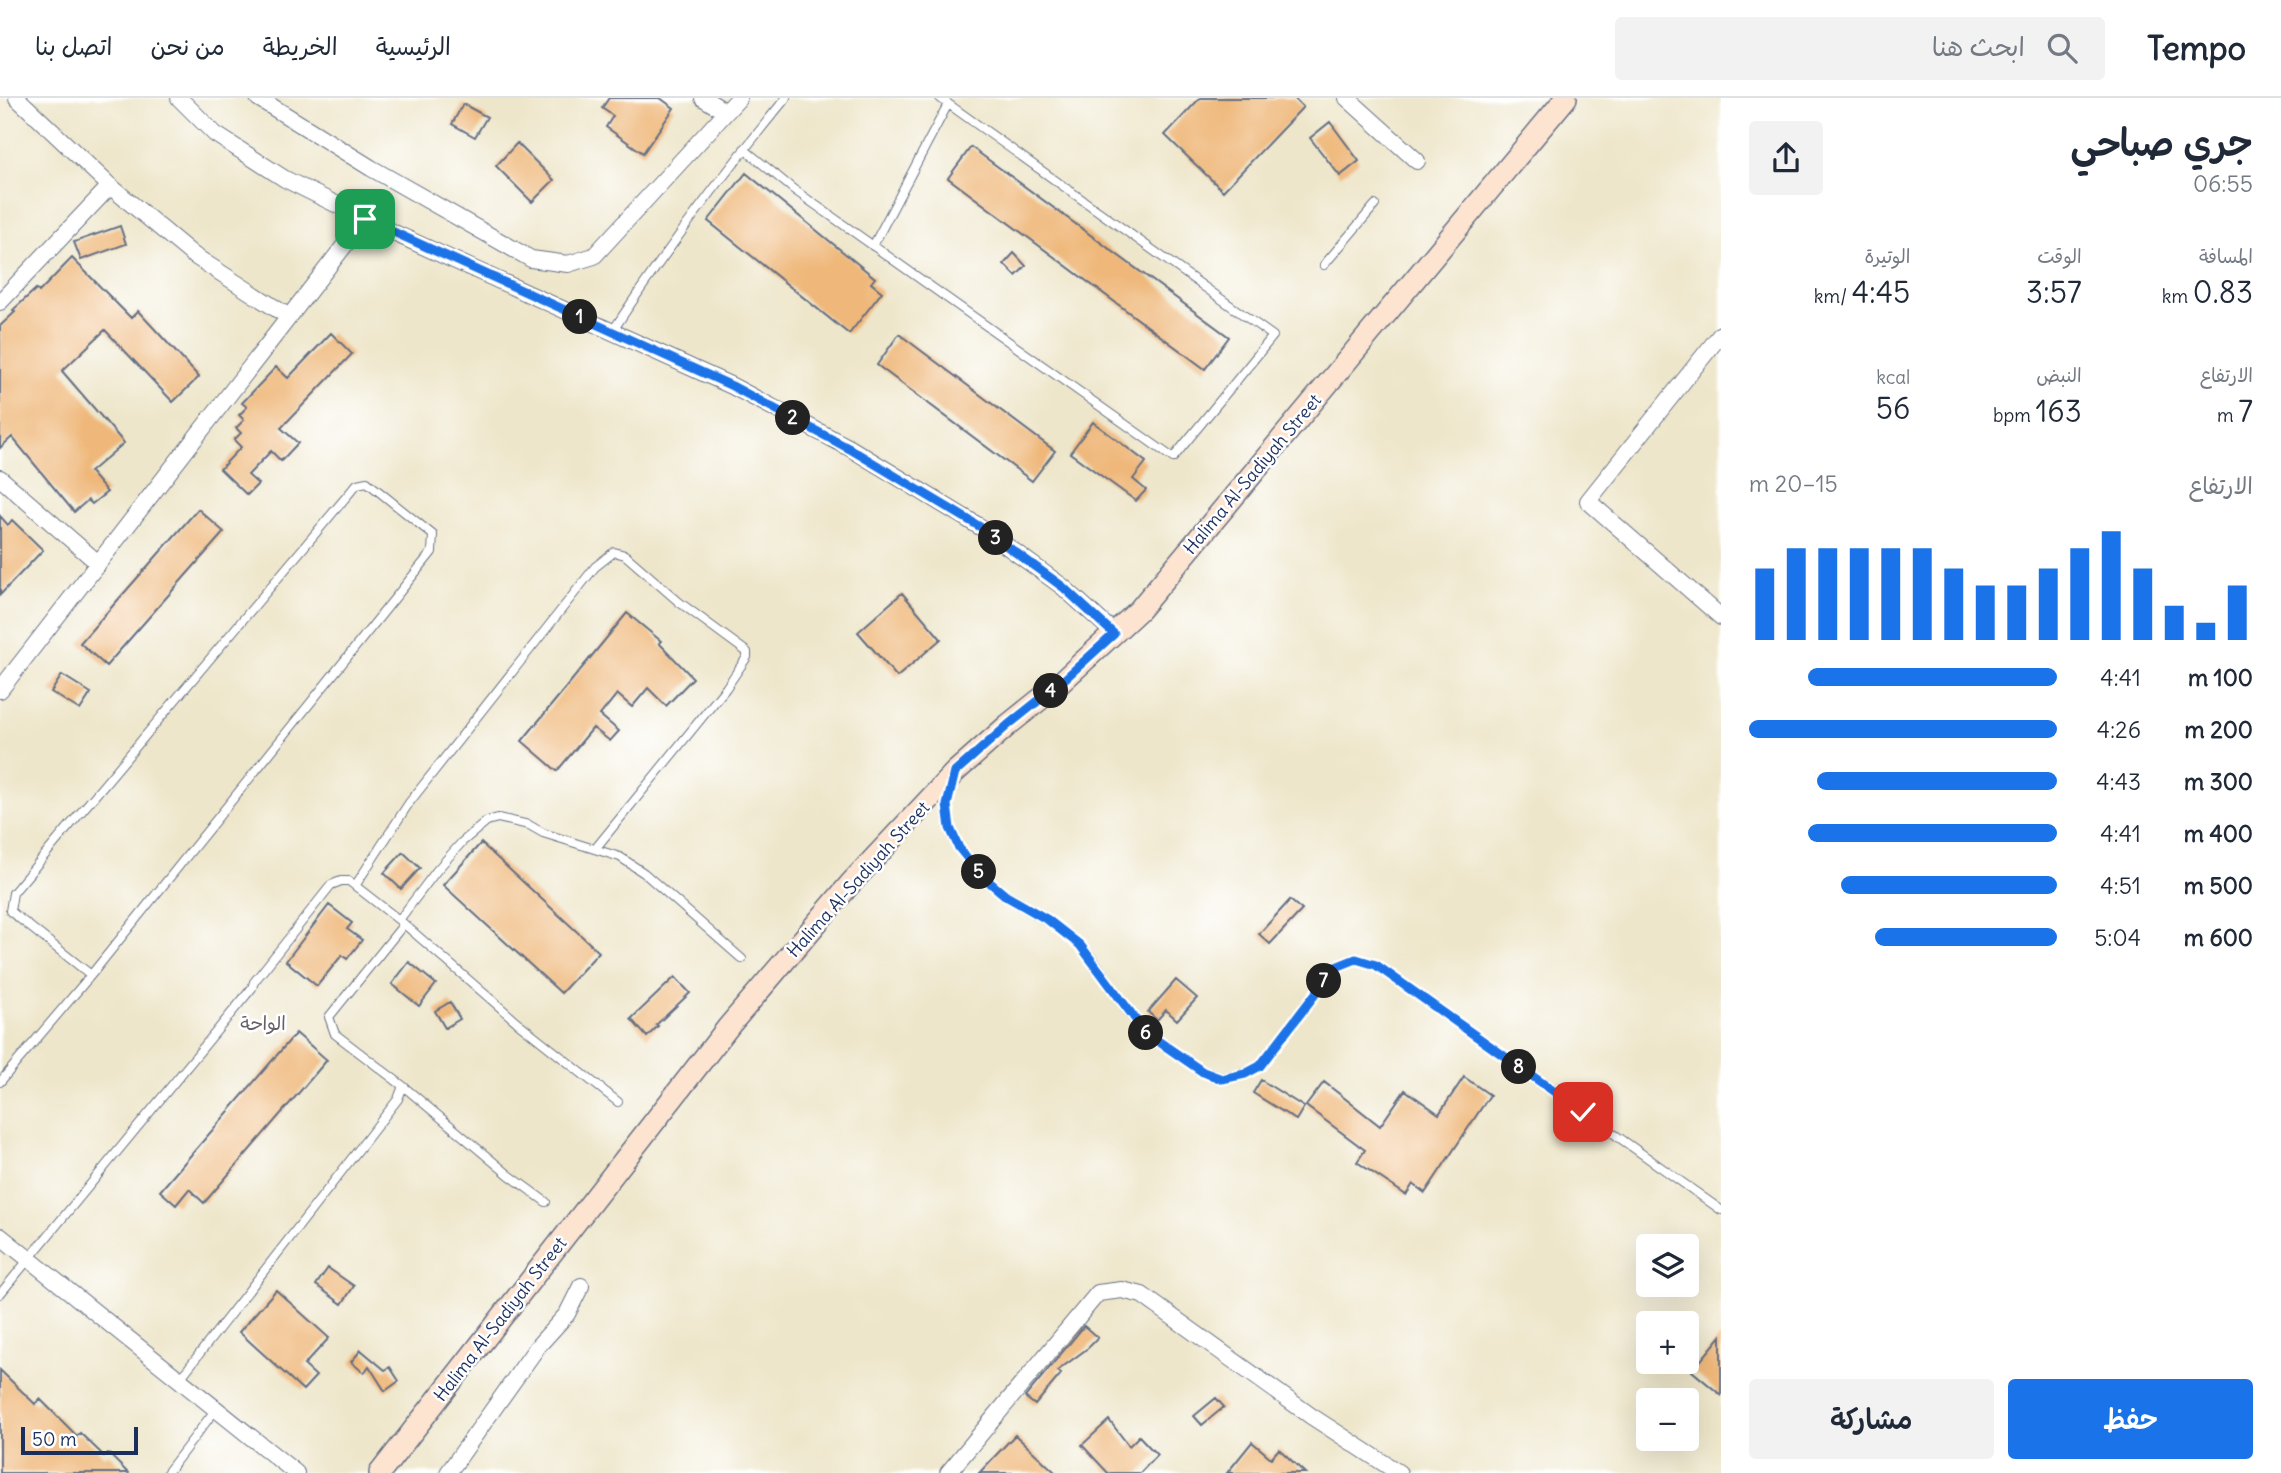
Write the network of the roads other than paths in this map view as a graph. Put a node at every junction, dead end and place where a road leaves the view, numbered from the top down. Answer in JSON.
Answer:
{"nodes":[{"id":1,"x":17,"y":98,"type":"edge"},
{"id":2,"x":179,"y":98,"type":"edge"},
{"id":3,"x":258,"y":98,"type":"edge"},
{"id":4,"x":703,"y":98,"type":"edge"},
{"id":5,"x":738,"y":98,"type":"edge"},
{"id":6,"x":786,"y":98,"type":"edge"},
{"id":7,"x":940,"y":98,"type":"edge"},
{"id":8,"x":1347,"y":98,"type":"edge"},
{"id":9,"x":1566,"y":98,"type":"edge"},
{"id":10,"x":948,"y":104,"type":"junction"},
{"id":11,"x":726,"y":112,"type":"junction"},
{"id":12,"x":744,"y":149,"type":"junction"},
{"id":13,"x":1417,"y":161,"type":"dead end"},
{"id":14,"x":110,"y":186,"type":"junction"},
{"id":15,"x":1375,"y":205,"type":"dead end"},
{"id":16,"x":365,"y":219,"type":"junction"},
{"id":17,"x":873,"y":246,"type":"junction"},
{"id":18,"x":1324,"y":265,"type":"dead end"},
{"id":19,"x":0,"y":302,"type":"edge"},
{"id":20,"x":289,"y":317,"type":"junction"},
{"id":21,"x":611,"y":332,"type":"junction"},
{"id":22,"x":1721,"y":335,"type":"edge"},
{"id":23,"x":0,"y":478,"type":"edge"},
{"id":24,"x":98,"y":563,"type":"junction"},
{"id":25,"x":1721,"y":617,"type":"edge"},
{"id":26,"x":1114,"y":634,"type":"junction"},
{"id":27,"x":0,"y":690,"type":"edge"},
{"id":28,"x":955,"y":772,"type":"junction"},
{"id":29,"x":595,"y":849,"type":"junction"},
{"id":30,"x":355,"y":886,"type":"junction"},
{"id":31,"x":401,"y":922,"type":"junction"},
{"id":32,"x":742,"y":959,"type":"dead end"},
{"id":33,"x":92,"y":975,"type":"junction"},
{"id":34,"x":0,"y":1082,"type":"edge"},
{"id":35,"x":403,"y":1086,"type":"junction"},
{"id":36,"x":618,"y":1102,"type":"dead end"},
{"id":37,"x":546,"y":1202,"type":"dead end"},
{"id":38,"x":1721,"y":1210,"type":"edge"},
{"id":39,"x":0,"y":1236,"type":"edge"},
{"id":40,"x":28,"y":1258,"type":"junction"},
{"id":41,"x":581,"y":1286,"type":"dead end"},
{"id":42,"x":0,"y":1294,"type":"edge"},
{"id":43,"x":179,"y":1380,"type":"junction"},
{"id":44,"x":216,"y":1409,"type":"junction"},
{"id":45,"x":167,"y":1473,"type":"edge"},
{"id":46,"x":296,"y":1473,"type":"edge"},
{"id":47,"x":380,"y":1473,"type":"edge"},
{"id":48,"x":448,"y":1473,"type":"edge"},
{"id":49,"x":948,"y":1473,"type":"edge"},
{"id":50,"x":1399,"y":1473,"type":"edge"}],
"edges":[{"from":1,"to":14,"type":"street"},
{"from":2,"to":16,"type":"street"},
{"from":3,"to":11,"type":"street"},
{"from":4,"to":11,"type":"street"},
{"from":5,"to":11,"type":"street"},
{"from":6,"to":12,"type":"lane"},
{"from":7,"to":10,"type":"lane"},
{"from":8,"to":13,"type":"street"},
{"from":9,"to":26,"type":"street","name":"Halima Al-Sadiyah Street"},
{"from":10,"to":17,"type":"lane"},
{"from":10,"to":17,"type":"lane"},
{"from":12,"to":17,"type":"lane"},
{"from":12,"to":21,"type":"lane"},
{"from":14,"to":19,"type":"street"},
{"from":14,"to":20,"type":"street"},
{"from":15,"to":18,"type":"lane"},
{"from":16,"to":20,"type":"street"},
{"from":16,"to":21,"type":"street"},
{"from":20,"to":24,"type":"street"},
{"from":21,"to":26,"type":"street"},
{"from":22,"to":25,"type":"street"},
{"from":23,"to":24,"type":"street"},
{"from":24,"to":27,"type":"street"},
{"from":26,"to":28,"type":"street","name":"Halima Al-Sadiyah Street"},
{"from":28,"to":38,"type":"lane"},
{"from":28,"to":47,"type":"street","name":"Halima Al-Sadiyah Street"},
{"from":29,"to":30,"type":"lane"},
{"from":29,"to":31,"type":"lane"},
{"from":29,"to":32,"type":"lane"},
{"from":30,"to":31,"type":"lane"},
{"from":30,"to":40,"type":"lane"},
{"from":31,"to":35,"type":"lane"},
{"from":31,"to":36,"type":"lane"},
{"from":33,"to":33,"type":"lane"},
{"from":33,"to":34,"type":"lane"},
{"from":35,"to":37,"type":"lane"},
{"from":35,"to":43,"type":"lane"},
{"from":39,"to":40,"type":"street"},
{"from":40,"to":42,"type":"lane"},
{"from":40,"to":43,"type":"street"},
{"from":41,"to":48,"type":"street"},
{"from":43,"to":44,"type":"street"},
{"from":44,"to":45,"type":"lane"},
{"from":44,"to":46,"type":"street"},
{"from":49,"to":50,"type":"street"}]}
